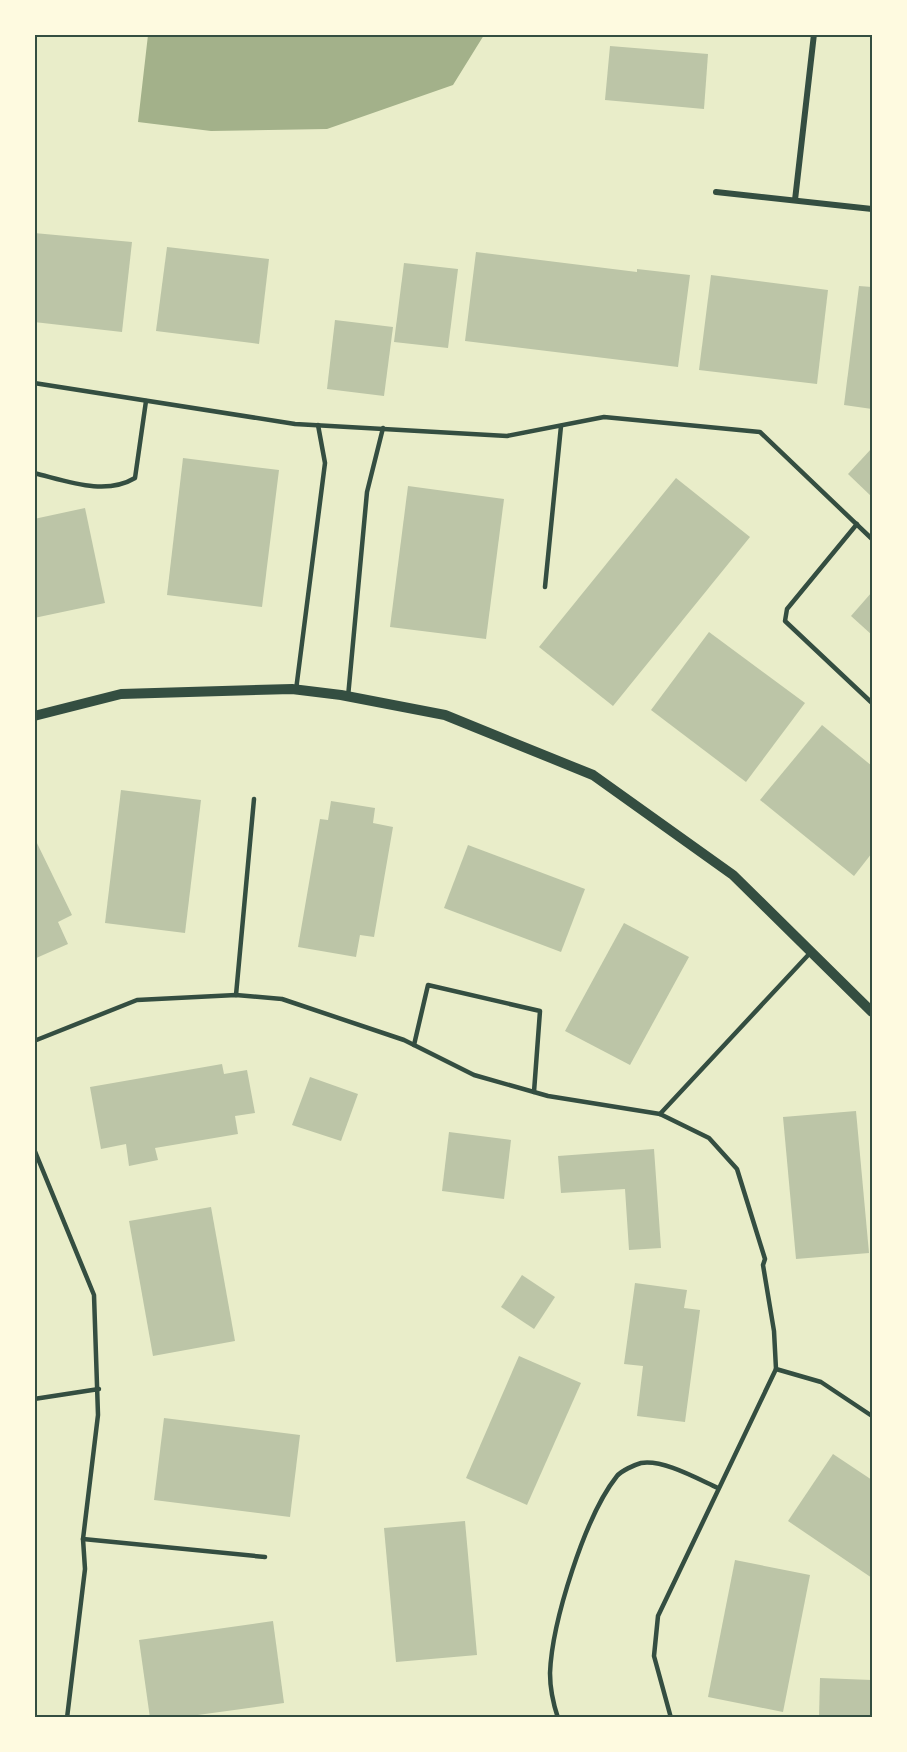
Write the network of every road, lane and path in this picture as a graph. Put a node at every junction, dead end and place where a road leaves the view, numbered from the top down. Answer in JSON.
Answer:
{"nodes":[{"id":1,"x":814,"y":34,"type":"edge"},
{"id":2,"x":716,"y":192,"type":"dead end"},
{"id":3,"x":795,"y":200,"type":"junction"},
{"id":4,"x":872,"y":209,"type":"edge"},
{"id":5,"x":34,"y":383,"type":"edge"},
{"id":6,"x":146,"y":401,"type":"junction"},
{"id":7,"x":318,"y":425,"type":"junction"},
{"id":8,"x":561,"y":426,"type":"junction"},
{"id":9,"x":383,"y":428,"type":"junction"},
{"id":10,"x":34,"y":473,"type":"edge"},
{"id":11,"x":857,"y":524,"type":"junction"},
{"id":12,"x":873,"y":539,"type":"edge"},
{"id":13,"x":545,"y":587,"type":"dead end"},
{"id":14,"x":296,"y":690,"type":"junction"},
{"id":15,"x":348,"y":697,"type":"junction"},
{"id":16,"x":873,"y":703,"type":"edge"},
{"id":17,"x":34,"y":716,"type":"edge"},
{"id":18,"x":254,"y":799,"type":"dead end"},
{"id":19,"x":811,"y":952,"type":"junction"},
{"id":20,"x":236,"y":996,"type":"junction"},
{"id":21,"x":873,"y":1012,"type":"edge"},
{"id":22,"x":34,"y":1041,"type":"edge"},
{"id":23,"x":414,"y":1045,"type":"junction"},
{"id":24,"x":534,"y":1092,"type":"junction"},
{"id":25,"x":660,"y":1114,"type":"junction"},
{"id":26,"x":34,"y":1149,"type":"edge"},
{"id":27,"x":776,"y":1370,"type":"junction"},
{"id":28,"x":99,"y":1389,"type":"junction"},
{"id":29,"x":34,"y":1399,"type":"edge"},
{"id":30,"x":873,"y":1416,"type":"edge"},
{"id":31,"x":718,"y":1488,"type":"junction"},
{"id":32,"x":83,"y":1539,"type":"junction"},
{"id":33,"x":265,"y":1557,"type":"dead end"},
{"id":34,"x":67,"y":1718,"type":"edge"},
{"id":35,"x":558,"y":1718,"type":"edge"},
{"id":36,"x":671,"y":1718,"type":"edge"}],
"edges":[{"from":1,"to":3,"type":"street"},
{"from":2,"to":3,"type":"street"},
{"from":3,"to":4,"type":"street"},
{"from":5,"to":6,"type":"lane"},
{"from":6,"to":7,"type":"lane"},
{"from":6,"to":10,"type":"lane"},
{"from":7,"to":9,"type":"lane"},
{"from":7,"to":14,"type":"lane"},
{"from":8,"to":9,"type":"lane"},
{"from":8,"to":11,"type":"lane"},
{"from":8,"to":13,"type":"lane"},
{"from":9,"to":15,"type":"lane"},
{"from":11,"to":12,"type":"lane"},
{"from":11,"to":16,"type":"lane"},
{"from":14,"to":15,"type":"street"},
{"from":14,"to":17,"type":"street"},
{"from":15,"to":19,"type":"street"},
{"from":18,"to":20,"type":"lane"},
{"from":19,"to":21,"type":"street"},
{"from":19,"to":25,"type":"lane"},
{"from":20,"to":22,"type":"lane"},
{"from":20,"to":23,"type":"lane"},
{"from":23,"to":24,"type":"lane"},
{"from":23,"to":24,"type":"lane"},
{"from":24,"to":25,"type":"lane"},
{"from":25,"to":27,"type":"lane"},
{"from":26,"to":28,"type":"lane"},
{"from":27,"to":30,"type":"lane"},
{"from":27,"to":31,"type":"lane"},
{"from":28,"to":29,"type":"lane"},
{"from":28,"to":32,"type":"lane"},
{"from":31,"to":35,"type":"lane"},
{"from":31,"to":36,"type":"lane"},
{"from":32,"to":33,"type":"lane"},
{"from":32,"to":34,"type":"lane"}]}
